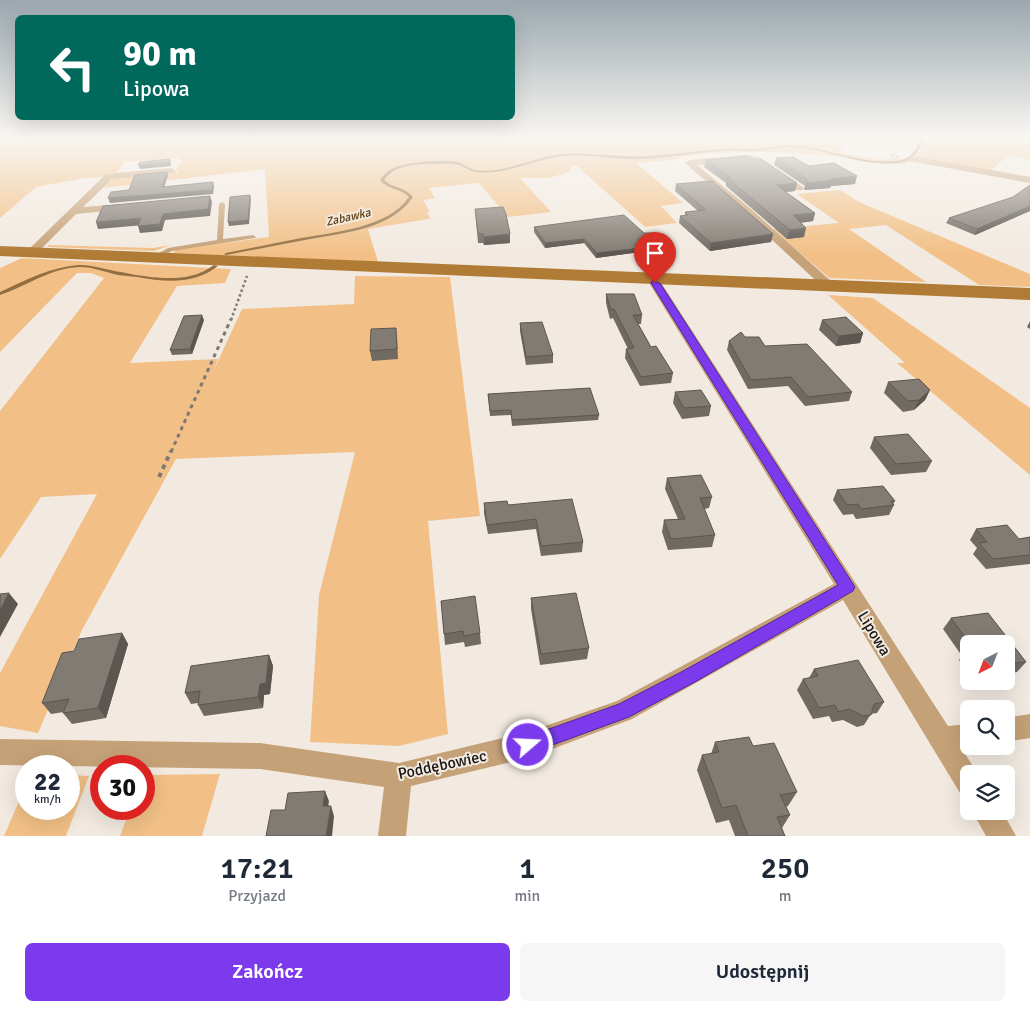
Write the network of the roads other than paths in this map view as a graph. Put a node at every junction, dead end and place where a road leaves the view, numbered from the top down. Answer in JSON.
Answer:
{"nodes":[{"id":1,"x":109,"y":176,"type":"edge"},
{"id":2,"x":705,"y":176,"type":"edge"},
{"id":3,"x":781,"y":176,"type":"edge"},
{"id":4,"x":1008,"y":176,"type":"edge"},
{"id":5,"x":1030,"y":180,"type":"edge"},
{"id":6,"x":799,"y":188,"type":"edge"},
{"id":7,"x":222,"y":204,"type":"dead end"},
{"id":8,"x":133,"y":206,"type":"edge"},
{"id":9,"x":74,"y":212,"type":"junction"},
{"id":10,"x":253,"y":237,"type":"dead end"},
{"id":11,"x":220,"y":241,"type":"junction"},
{"id":12,"x":0,"y":251,"type":"edge"},
{"id":13,"x":32,"y":252,"type":"junction"},
{"id":14,"x":156,"y":257,"type":"junction"},
{"id":15,"x":652,"y":278,"type":"junction"},
{"id":16,"x":829,"y":286,"type":"junction"},
{"id":17,"x":1030,"y":294,"type":"edge"},
{"id":18,"x":847,"y":587,"type":"junction"},
{"id":19,"x":1030,"y":726,"type":"edge"},
{"id":20,"x":1015,"y":728,"type":"edge"},
{"id":21,"x":960,"y":737,"type":"edge"},
{"id":22,"x":941,"y":740,"type":"junction"},
{"id":23,"x":0,"y":752,"type":"edge"},
{"id":24,"x":960,"y":770,"type":"edge"},
{"id":25,"x":399,"y":776,"type":"junction"},
{"id":26,"x":992,"y":820,"type":"edge"},
{"id":27,"x":392,"y":836,"type":"edge"},
{"id":28,"x":1002,"y":836,"type":"edge"}],
"edges":[{"from":1,"to":9,"type":"street"},
{"from":2,"to":16,"type":"street"},
{"from":3,"to":6,"type":"street"},
{"from":4,"to":5,"type":"street"},
{"from":7,"to":11,"type":"lane"},
{"from":8,"to":9,"type":"street"},
{"from":9,"to":13,"type":"street"},
{"from":10,"to":11,"type":"lane"},
{"from":11,"to":14,"type":"lane"},
{"from":12,"to":13,"type":"main road"},
{"from":13,"to":14,"type":"main road"},
{"from":14,"to":15,"type":"main road"},
{"from":15,"to":16,"type":"main road"},
{"from":15,"to":18,"type":"street","name":"Lipowa"},
{"from":16,"to":17,"type":"main road"},
{"from":18,"to":22,"type":"street","name":"Lipowa"},
{"from":18,"to":25,"type":"street","name":"Poddębowiec"},
{"from":19,"to":20,"type":"street"},
{"from":21,"to":22,"type":"street"},
{"from":22,"to":24,"type":"street","name":"Lipowa"},
{"from":23,"to":25,"type":"street","name":"Poddębowiec"},
{"from":25,"to":27,"type":"street"},
{"from":26,"to":28,"type":"street"}]}
